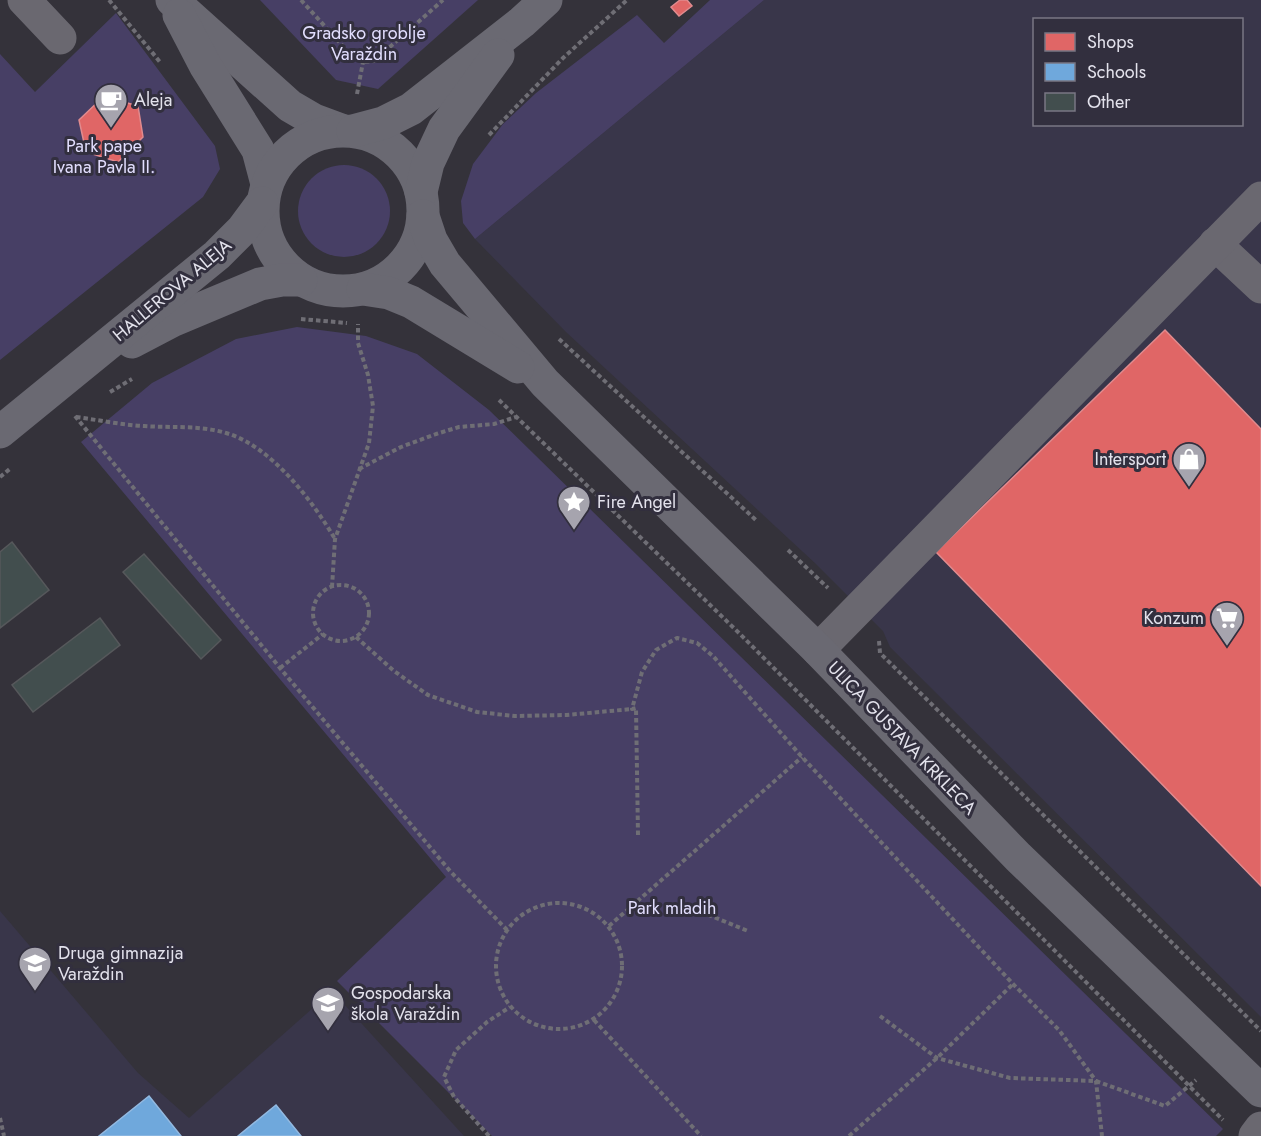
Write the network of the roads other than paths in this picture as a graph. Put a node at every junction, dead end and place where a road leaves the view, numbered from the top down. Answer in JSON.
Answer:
{"nodes":[{"id":1,"x":24,"y":0,"type":"edge"},
{"id":2,"x":172,"y":0,"type":"edge"},
{"id":3,"x":546,"y":0,"type":"edge"},
{"id":4,"x":522,"y":22,"type":"junction"},
{"id":5,"x":60,"y":38,"type":"dead end"},
{"id":6,"x":347,"y":130,"type":"junction"},
{"id":7,"x":265,"y":193,"type":"junction"},
{"id":8,"x":1261,"y":198,"type":"edge"},
{"id":9,"x":422,"y":204,"type":"junction"},
{"id":10,"x":1215,"y":244,"type":"junction"},
{"id":11,"x":301,"y":280,"type":"junction"},
{"id":12,"x":1261,"y":287,"type":"edge"},
{"id":13,"x":363,"y":289,"type":"junction"},
{"id":14,"x":75,"y":372,"type":"junction"},
{"id":15,"x":545,"y":384,"type":"junction"},
{"id":16,"x":0,"y":432,"type":"edge"},
{"id":17,"x":818,"y":650,"type":"junction"},
{"id":18,"x":1261,"y":1091,"type":"edge"}],
"edges":[{"from":1,"to":5,"type":"lane"},
{"from":2,"to":6,"type":"main road"},
{"from":2,"to":7,"type":"main road"},
{"from":3,"to":4,"type":"main road"},
{"from":4,"to":6,"type":"main road"},
{"from":4,"to":9,"type":"main road"},
{"from":6,"to":7,"type":"main road"},
{"from":6,"to":9,"type":"main road"},
{"from":7,"to":11,"type":"main road"},
{"from":7,"to":14,"type":"main road","name":"HALLEROVA ALEJA"},
{"from":8,"to":10,"type":"lane"},
{"from":9,"to":13,"type":"main road"},
{"from":9,"to":15,"type":"main road","name":"ULICA GUSTAVA KRKLECA"},
{"from":10,"to":12,"type":"lane"},
{"from":10,"to":17,"type":"lane"},
{"from":11,"to":13,"type":"main road"},
{"from":11,"to":14,"type":"main road","name":"HALLEROVA ALEJA"},
{"from":13,"to":15,"type":"main road","name":"ULICA GUSTAVA KRKLECA"},
{"from":14,"to":16,"type":"main road","name":"HALLEROVA ALEJA"},
{"from":15,"to":17,"type":"main road","name":"ULICA GUSTAVA KRKLECA"},
{"from":17,"to":18,"type":"main road","name":"ULICA GUSTAVA KRKLECA"}]}
